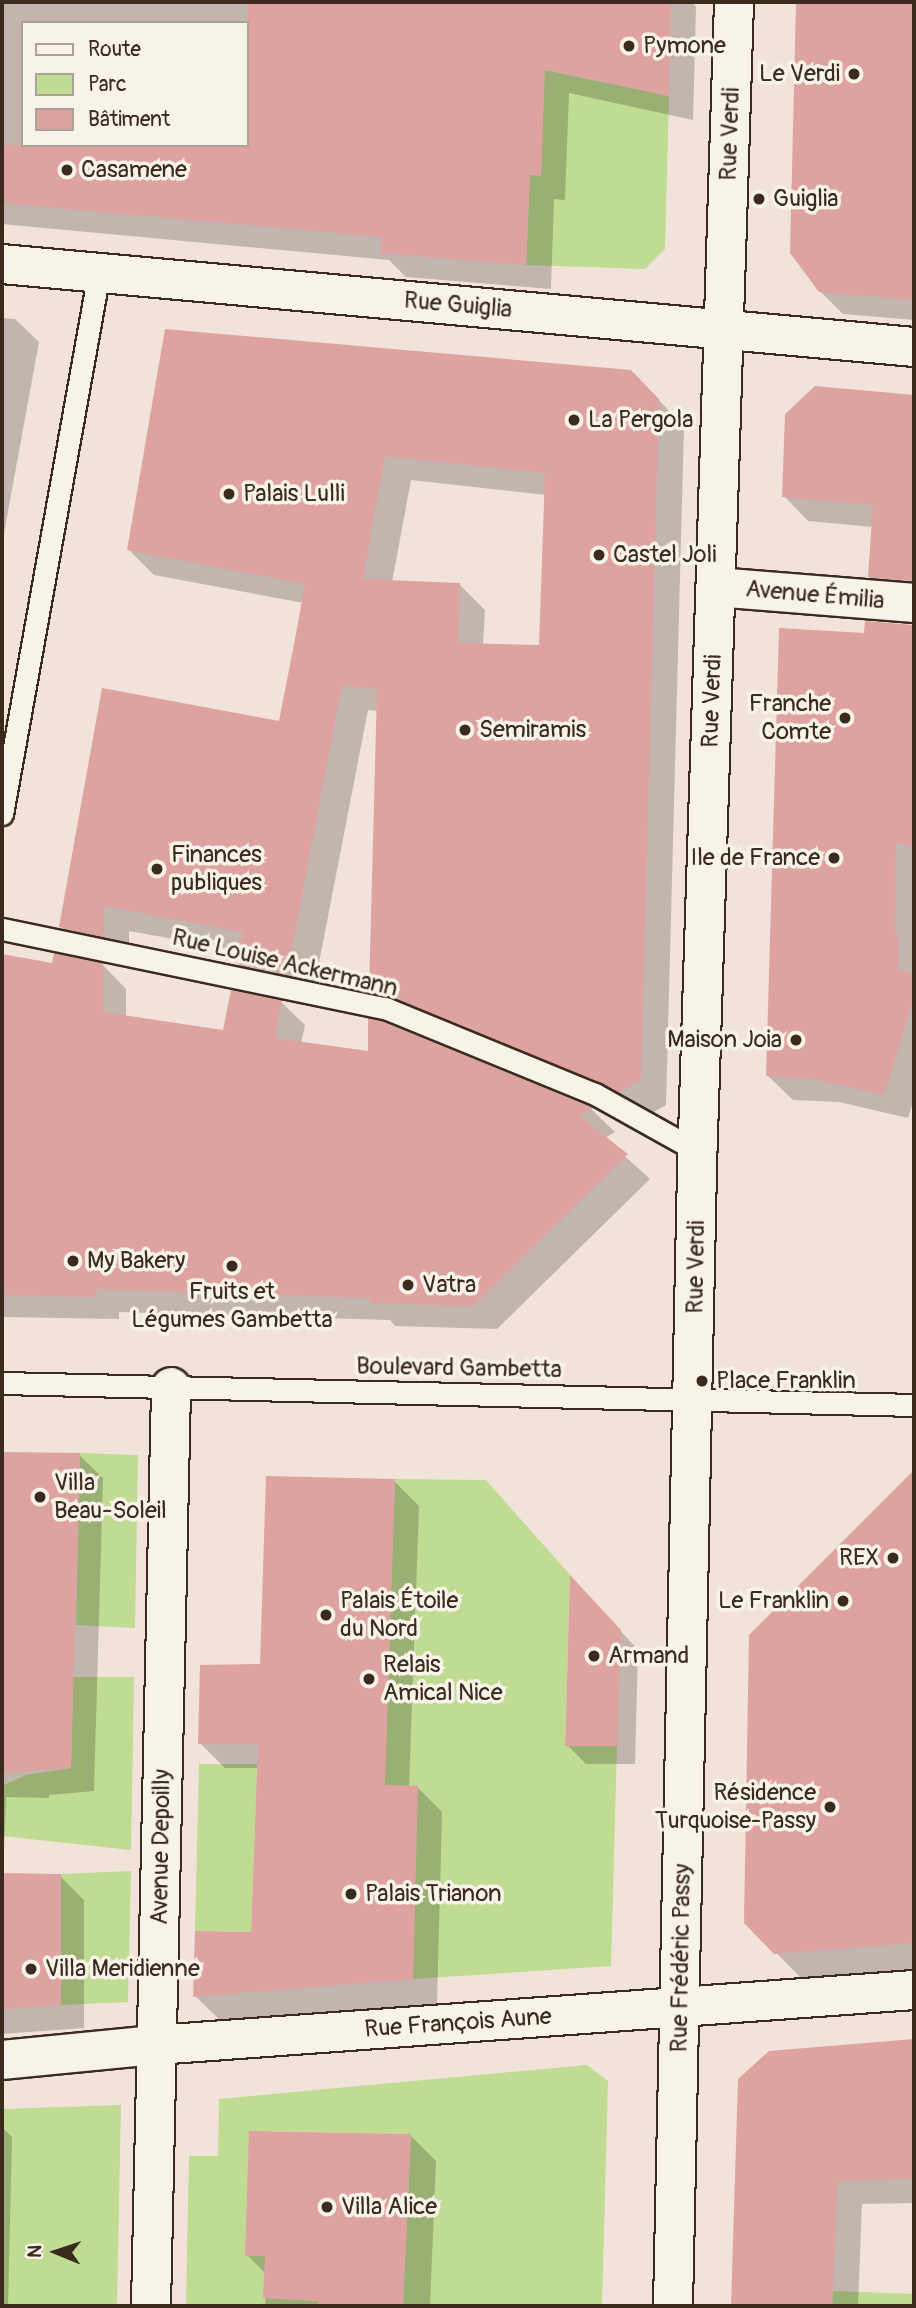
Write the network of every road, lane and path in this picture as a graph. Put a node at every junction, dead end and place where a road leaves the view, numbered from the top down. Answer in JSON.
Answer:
{"nodes":[{"id":1,"x":734,"y":2,"type":"edge"},
{"id":2,"x":2,"y":264,"type":"edge"},
{"id":3,"x":99,"y":272,"type":"junction"},
{"id":4,"x":724,"y":331,"type":"junction"},
{"id":5,"x":914,"y":347,"type":"edge"},
{"id":6,"x":716,"y":587,"type":"junction"},
{"id":7,"x":914,"y":603,"type":"edge"},
{"id":8,"x":2,"y":814,"type":"edge"},
{"id":9,"x":2,"y":929,"type":"edge"},
{"id":10,"x":697,"y":1152,"type":"junction"},
{"id":11,"x":2,"y":1383,"type":"edge"},
{"id":12,"x":171,"y":1387,"type":"junction"},
{"id":13,"x":694,"y":1399,"type":"junction"},
{"id":14,"x":914,"y":1405,"type":"edge"},
{"id":15,"x":914,"y":1990,"type":"edge"},
{"id":16,"x":680,"y":2005,"type":"junction"},
{"id":17,"x":156,"y":2045,"type":"junction"},
{"id":18,"x":2,"y":2060,"type":"edge"},
{"id":19,"x":151,"y":2306,"type":"edge"},
{"id":20,"x":673,"y":2306,"type":"edge"}],
"edges":[{"from":1,"to":4,"type":"street","name":"Rue Verdi"},
{"from":2,"to":3,"type":"street","name":"Rue Guiglia"},
{"from":3,"to":4,"type":"street","name":"Rue Guiglia"},
{"from":3,"to":8,"type":"lane"},
{"from":4,"to":5,"type":"street","name":"Rue Guiglia"},
{"from":4,"to":6,"type":"street","name":"Rue Verdi"},
{"from":6,"to":7,"type":"street","name":"Avenue Émilia"},
{"from":6,"to":10,"type":"street","name":"Rue Verdi"},
{"from":9,"to":10,"type":"lane","name":"Rue Louise Ackermann"},
{"from":10,"to":13,"type":"street","name":"Rue Verdi"},
{"from":11,"to":12,"type":"lane","name":"Boulevard Gambetta"},
{"from":12,"to":13,"type":"lane","name":"Boulevard Gambetta"},
{"from":12,"to":17,"type":"street","name":"Avenue Depoilly"},
{"from":13,"to":14,"type":"lane","name":"Boulevard Gambetta"},
{"from":13,"to":16,"type":"street","name":"Rue Frédéric Passy"},
{"from":15,"to":16,"type":"street","name":"Rue François Aune"},
{"from":16,"to":17,"type":"street","name":"Rue François Aune"},
{"from":16,"to":20,"type":"street","name":"Rue Frédéric Passy"},
{"from":17,"to":18,"type":"street","name":"Rue François Aune"},
{"from":17,"to":19,"type":"street","name":"Avenue Depoilly"}]}
